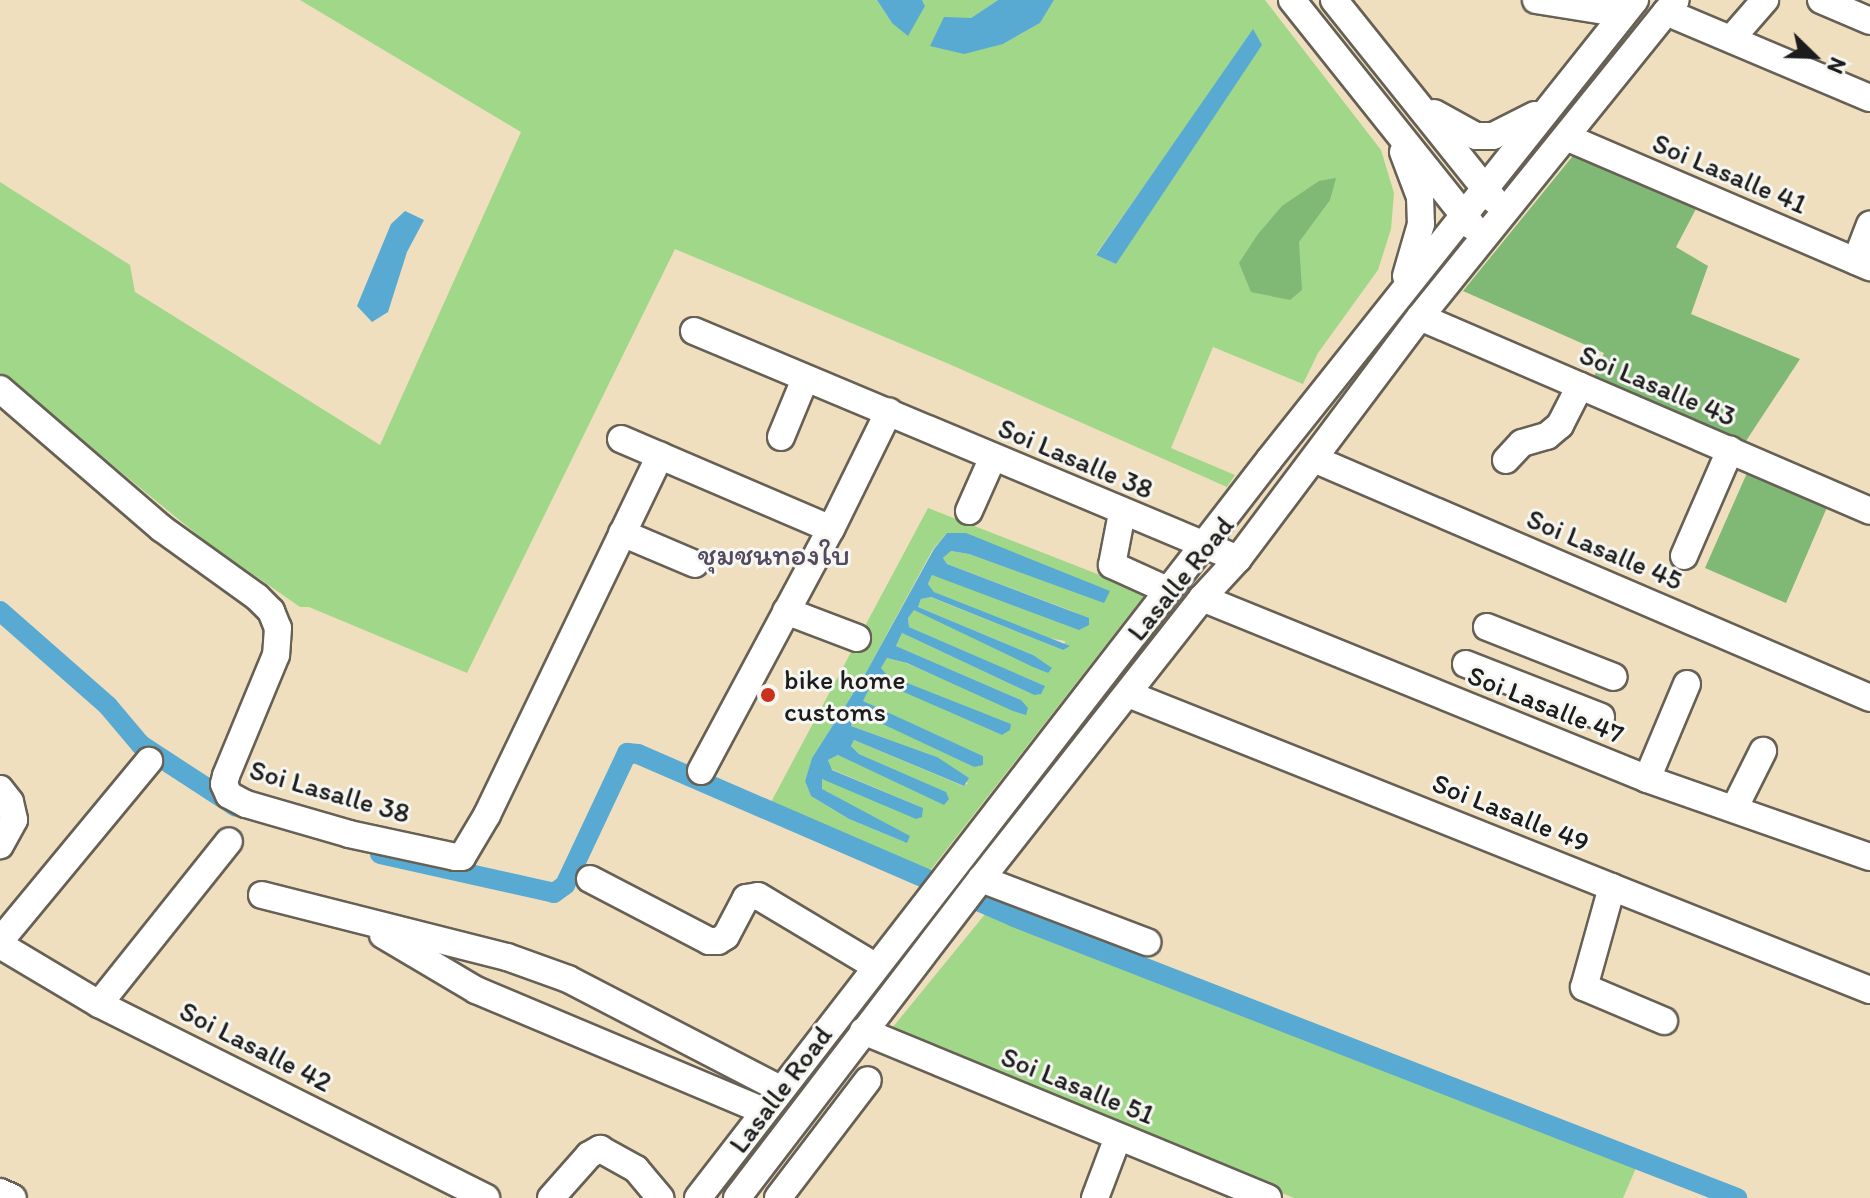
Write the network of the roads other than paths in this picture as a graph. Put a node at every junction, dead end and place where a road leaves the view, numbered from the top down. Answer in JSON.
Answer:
{"nodes":[{"id":1,"x":1292,"y":0,"type":"edge"},
{"id":2,"x":1334,"y":0,"type":"edge"},
{"id":3,"x":1536,"y":0,"type":"edge"},
{"id":4,"x":1765,"y":0,"type":"edge"},
{"id":5,"x":1821,"y":0,"type":"edge"},
{"id":6,"x":1671,"y":6,"type":"edge"},
{"id":7,"x":1629,"y":7,"type":"edge"},
{"id":8,"x":1870,"y":21,"type":"edge"},
{"id":9,"x":1731,"y":39,"type":"junction"},
{"id":10,"x":1396,"y":78,"type":"junction"},
{"id":11,"x":1566,"y":86,"type":"junction"},
{"id":12,"x":1870,"y":98,"type":"edge"},
{"id":13,"x":1379,"y":111,"type":"junction"},
{"id":14,"x":1566,"y":137,"type":"junction"},
{"id":15,"x":1484,"y":188,"type":"junction"},
{"id":16,"x":1505,"y":212,"type":"junction"},
{"id":17,"x":1463,"y":215,"type":"junction"},
{"id":18,"x":1870,"y":225,"type":"edge"},
{"id":19,"x":1483,"y":239,"type":"junction"},
{"id":20,"x":1863,"y":264,"type":"edge"},
{"id":21,"x":1384,"y":314,"type":"junction"},
{"id":22,"x":1420,"y":317,"type":"junction"},
{"id":23,"x":694,"y":331,"type":"dead end"},
{"id":24,"x":805,"y":379,"type":"junction"},
{"id":25,"x":1580,"y":386,"type":"junction"},
{"id":26,"x":0,"y":389,"type":"edge"},
{"id":27,"x":889,"y":411,"type":"junction"},
{"id":28,"x":781,"y":437,"type":"dead end"},
{"id":29,"x":621,"y":439,"type":"dead end"},
{"id":30,"x":1730,"y":450,"type":"junction"},
{"id":31,"x":660,"y":455,"type":"junction"},
{"id":32,"x":993,"y":457,"type":"junction"},
{"id":33,"x":1269,"y":460,"type":"junction"},
{"id":34,"x":1506,"y":460,"type":"dead end"},
{"id":35,"x":1306,"y":469,"type":"junction"},
{"id":36,"x":969,"y":511,"type":"dead end"},
{"id":37,"x":1870,"y":511,"type":"edge"},
{"id":38,"x":1122,"y":513,"type":"junction"},
{"id":39,"x":831,"y":529,"type":"junction"},
{"id":40,"x":622,"y":533,"type":"junction"},
{"id":41,"x":1201,"y":546,"type":"junction"},
{"id":42,"x":1684,"y":556,"type":"dead end"},
{"id":43,"x":1238,"y":559,"type":"junction"},
{"id":44,"x":695,"y":564,"type":"dead end"},
{"id":45,"x":1167,"y":590,"type":"junction"},
{"id":46,"x":1202,"y":598,"type":"junction"},
{"id":47,"x":786,"y":611,"type":"junction"},
{"id":48,"x":1487,"y":627,"type":"dead end"},
{"id":49,"x":857,"y":638,"type":"dead end"},
{"id":50,"x":1562,"y":657,"type":"junction"},
{"id":51,"x":1466,"y":664,"type":"dead end"},
{"id":52,"x":1614,"y":677,"type":"dead end"},
{"id":53,"x":1687,"y":684,"type":"dead end"},
{"id":54,"x":1128,"y":694,"type":"junction"},
{"id":55,"x":1546,"y":696,"type":"junction"},
{"id":56,"x":1870,"y":698,"type":"edge"},
{"id":57,"x":1601,"y":717,"type":"dead end"},
{"id":58,"x":1531,"y":732,"type":"junction"},
{"id":59,"x":1763,"y":751,"type":"dead end"},
{"id":60,"x":149,"y":761,"type":"dead end"},
{"id":61,"x":701,"y":771,"type":"dead end"},
{"id":62,"x":1647,"y":779,"type":"junction"},
{"id":63,"x":0,"y":789,"type":"edge"},
{"id":64,"x":1734,"y":809,"type":"junction"},
{"id":65,"x":229,"y":841,"type":"dead end"},
{"id":66,"x":0,"y":845,"type":"edge"},
{"id":67,"x":1867,"y":847,"type":"edge"},
{"id":68,"x":590,"y":879,"type":"dead end"},
{"id":69,"x":981,"y":879,"type":"junction"},
{"id":70,"x":1612,"y":887,"type":"junction"},
{"id":71,"x":262,"y":895,"type":"dead end"},
{"id":72,"x":365,"y":924,"type":"junction"},
{"id":73,"x":1147,"y":942,"type":"dead end"},
{"id":74,"x":0,"y":943,"type":"edge"},
{"id":75,"x":875,"y":966,"type":"junction"},
{"id":76,"x":1870,"y":990,"type":"edge"},
{"id":77,"x":99,"y":1004,"type":"junction"},
{"id":78,"x":631,"y":1012,"type":"junction"},
{"id":79,"x":1664,"y":1021,"type":"dead end"},
{"id":80,"x":863,"y":1031,"type":"junction"},
{"id":81,"x":616,"y":1047,"type":"junction"},
{"id":82,"x":868,"y":1080,"type":"dead end"},
{"id":83,"x":780,"y":1089,"type":"junction"},
{"id":84,"x":764,"y":1111,"type":"junction"},
{"id":85,"x":1118,"y":1137,"type":"junction"},
{"id":86,"x":0,"y":1192,"type":"edge"},
{"id":87,"x":13,"y":1198,"type":"edge"},
{"id":88,"x":486,"y":1198,"type":"edge"},
{"id":89,"x":551,"y":1198,"type":"edge"},
{"id":90,"x":660,"y":1198,"type":"edge"},
{"id":91,"x":698,"y":1198,"type":"edge"},
{"id":92,"x":737,"y":1198,"type":"edge"},
{"id":93,"x":778,"y":1198,"type":"edge"},
{"id":94,"x":1095,"y":1198,"type":"edge"},
{"id":95,"x":1268,"y":1198,"type":"edge"}],
"edges":[{"from":1,"to":13,"type":"street"},
{"from":2,"to":10,"type":"street"},
{"from":3,"to":7,"type":"street"},
{"from":4,"to":9,"type":"street"},
{"from":5,"to":8,"type":"street"},
{"from":6,"to":9,"type":"street"},
{"from":6,"to":14,"type":"street","name":"Lasalle Road"},
{"from":7,"to":11,"type":"street","name":"Lasalle Road"},
{"from":9,"to":12,"type":"street"},
{"from":10,"to":11,"type":"street"},
{"from":10,"to":15,"type":"street"},
{"from":11,"to":15,"type":"street","name":"Lasalle Road"},
{"from":13,"to":17,"type":"street"},
{"from":13,"to":21,"type":"street"},
{"from":14,"to":16,"type":"street","name":"Lasalle Road"},
{"from":14,"to":20,"type":"street","name":"Soi Lasalle 41"},
{"from":15,"to":16,"type":"street"},
{"from":15,"to":17,"type":"street","name":"Lasalle Road"},
{"from":16,"to":19,"type":"street","name":"Lasalle Road"},
{"from":17,"to":19,"type":"street"},
{"from":17,"to":21,"type":"street","name":"Lasalle Road"},
{"from":18,"to":20,"type":"street"},
{"from":19,"to":22,"type":"street","name":"Lasalle Road"},
{"from":21,"to":33,"type":"street","name":"Lasalle Road"},
{"from":22,"to":25,"type":"street","name":"Soi Lasalle 43"},
{"from":22,"to":35,"type":"street","name":"Lasalle Road"},
{"from":23,"to":24,"type":"street","name":"Soi Lasalle 38"},
{"from":24,"to":27,"type":"street","name":"Soi Lasalle 38"},
{"from":24,"to":28,"type":"street"},
{"from":25,"to":30,"type":"street","name":"Soi Lasalle 43"},
{"from":25,"to":34,"type":"street"},
{"from":26,"to":40,"type":"street","name":"Soi Lasalle 38"},
{"from":27,"to":32,"type":"street","name":"Soi Lasalle 38"},
{"from":27,"to":39,"type":"street"},
{"from":29,"to":31,"type":"street"},
{"from":30,"to":37,"type":"street","name":"Soi Lasalle 43"},
{"from":30,"to":42,"type":"street"},
{"from":31,"to":39,"type":"street"},
{"from":31,"to":40,"type":"street","name":"Soi Lasalle 38"},
{"from":32,"to":36,"type":"street"},
{"from":32,"to":38,"type":"street","name":"Soi Lasalle 38"},
{"from":33,"to":35,"type":"street","name":"Soi Lasalle 45"},
{"from":33,"to":41,"type":"street","name":"Lasalle Road"},
{"from":35,"to":43,"type":"street","name":"Lasalle Road"},
{"from":35,"to":56,"type":"street","name":"Soi Lasalle 45"},
{"from":38,"to":41,"type":"street","name":"Soi Lasalle 38"},
{"from":38,"to":45,"type":"street"},
{"from":39,"to":47,"type":"street"},
{"from":40,"to":44,"type":"street"},
{"from":41,"to":43,"type":"street","name":"Soi Lasalle 38"},
{"from":41,"to":45,"type":"street","name":"Lasalle Road"},
{"from":43,"to":46,"type":"street","name":"Lasalle Road"},
{"from":45,"to":75,"type":"street","name":"Lasalle Road"},
{"from":46,"to":54,"type":"street","name":"Lasalle Road"},
{"from":46,"to":58,"type":"street","name":"Soi Lasalle 47"},
{"from":47,"to":49,"type":"street"},
{"from":47,"to":61,"type":"street"},
{"from":48,"to":50,"type":"street"},
{"from":50,"to":52,"type":"street"},
{"from":50,"to":55,"type":"street"},
{"from":51,"to":55,"type":"street"},
{"from":53,"to":62,"type":"street"},
{"from":54,"to":69,"type":"street","name":"Lasalle Road"},
{"from":54,"to":70,"type":"street","name":"Soi Lasalle 49"},
{"from":55,"to":57,"type":"street"},
{"from":55,"to":58,"type":"street"},
{"from":58,"to":62,"type":"street","name":"Soi Lasalle 47"},
{"from":59,"to":64,"type":"street"},
{"from":60,"to":74,"type":"street"},
{"from":62,"to":64,"type":"street","name":"Soi Lasalle 47"},
{"from":63,"to":66,"type":"street"},
{"from":64,"to":67,"type":"street","name":"Soi Lasalle 47"},
{"from":65,"to":77,"type":"street"},
{"from":68,"to":75,"type":"street"},
{"from":69,"to":73,"type":"street"},
{"from":69,"to":80,"type":"street","name":"Lasalle Road"},
{"from":70,"to":76,"type":"street","name":"Soi Lasalle 49"},
{"from":70,"to":79,"type":"street"},
{"from":71,"to":72,"type":"street"},
{"from":72,"to":78,"type":"street"},
{"from":72,"to":81,"type":"street"},
{"from":74,"to":77,"type":"street","name":"Soi Lasalle 42"},
{"from":75,"to":83,"type":"street","name":"Lasalle Road"},
{"from":77,"to":88,"type":"street","name":"Soi Lasalle 42"},
{"from":78,"to":81,"type":"street"},
{"from":78,"to":83,"type":"street"},
{"from":80,"to":85,"type":"street","name":"Soi Lasalle 51"},
{"from":80,"to":92,"type":"street","name":"Lasalle Road"},
{"from":81,"to":84,"type":"street"},
{"from":82,"to":93,"type":"street"},
{"from":83,"to":84,"type":"street","name":"Lasalle Road"},
{"from":84,"to":91,"type":"street","name":"Lasalle Road"},
{"from":85,"to":94,"type":"street"},
{"from":85,"to":95,"type":"street","name":"Soi Lasalle 51"},
{"from":86,"to":87,"type":"street"},
{"from":89,"to":90,"type":"street"}]}
